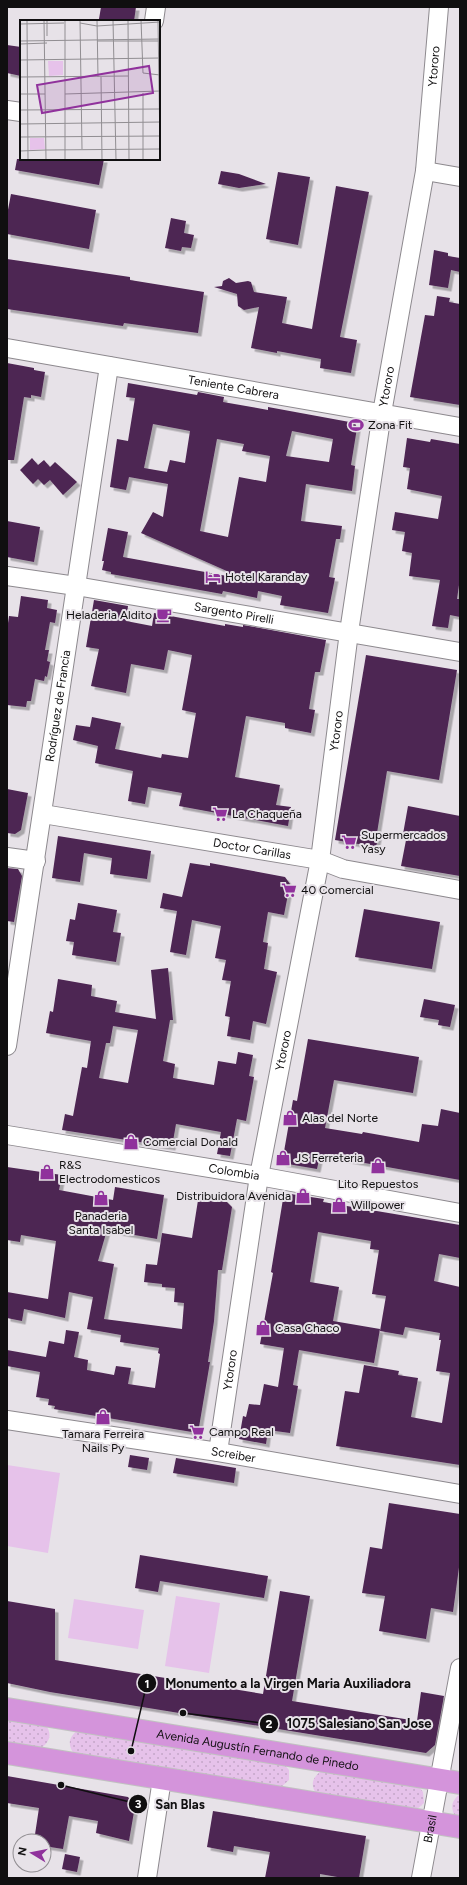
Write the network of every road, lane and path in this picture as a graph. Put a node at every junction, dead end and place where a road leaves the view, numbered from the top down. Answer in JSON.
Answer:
{"nodes":[{"id":1,"x":156,"y":7,"type":"edge"},
{"id":2,"x":439,"y":7,"type":"edge"},
{"id":3,"x":154,"y":20,"type":"edge"},
{"id":4,"x":7,"y":110,"type":"edge"},
{"id":5,"x":20,"y":112,"type":"edge"},
{"id":6,"x":425,"y":171,"type":"junction"},
{"id":7,"x":460,"y":177,"type":"edge"},
{"id":8,"x":7,"y":348,"type":"edge"},
{"id":9,"x":109,"y":366,"type":"junction"},
{"id":10,"x":382,"y":413,"type":"junction"},
{"id":11,"x":460,"y":427,"type":"edge"},
{"id":12,"x":7,"y":576,"type":"edge"},
{"id":13,"x":76,"y":586,"type":"junction"},
{"id":14,"x":349,"y":632,"type":"junction"},
{"id":15,"x":460,"y":652,"type":"edge"},
{"id":16,"x":43,"y":814,"type":"junction"},
{"id":17,"x":7,"y":857,"type":"edge"},
{"id":18,"x":320,"y":860,"type":"junction"},
{"id":19,"x":36,"y":861,"type":"junction"},
{"id":20,"x":460,"y":890,"type":"edge"},
{"id":21,"x":7,"y":1046,"type":"edge"},
{"id":22,"x":7,"y":1135,"type":"edge"},
{"id":23,"x":259,"y":1176,"type":"junction"},
{"id":24,"x":460,"y":1213,"type":"edge"},
{"id":25,"x":7,"y":1420,"type":"edge"},
{"id":26,"x":218,"y":1452,"type":"junction"},
{"id":27,"x":460,"y":1494,"type":"edge"},
{"id":28,"x":460,"y":1668,"type":"edge"},
{"id":29,"x":7,"y":1709,"type":"edge"},
{"id":30,"x":7,"y":1753,"type":"edge"},
{"id":31,"x":162,"y":1779,"type":"junction"},
{"id":32,"x":438,"y":1780,"type":"junction"},
{"id":33,"x":460,"y":1783,"type":"edge"},
{"id":34,"x":431,"y":1822,"type":"junction"},
{"id":35,"x":460,"y":1827,"type":"edge"},
{"id":36,"x":147,"y":1878,"type":"edge"},
{"id":37,"x":421,"y":1878,"type":"edge"}],
"edges":[{"from":1,"to":3,"type":"street"},
{"from":2,"to":6,"type":"street","name":"Ytororo"},
{"from":4,"to":5,"type":"street"},
{"from":6,"to":7,"type":"street"},
{"from":6,"to":10,"type":"street","name":"Ytororo"},
{"from":8,"to":9,"type":"street","name":"Teniente Cabrera"},
{"from":9,"to":10,"type":"street","name":"Teniente Cabrera"},
{"from":9,"to":13,"type":"street","name":"Rodríguez de Francia"},
{"from":10,"to":11,"type":"street","name":"Teniente Cabrera"},
{"from":10,"to":14,"type":"street","name":"Ytororo"},
{"from":12,"to":13,"type":"street","name":"Sargento Pirelli"},
{"from":13,"to":14,"type":"street","name":"Sargento Pirelli"},
{"from":13,"to":16,"type":"street","name":"Rodríguez de Francia"},
{"from":14,"to":15,"type":"street","name":"Sargento Pirelli"},
{"from":14,"to":18,"type":"street","name":"Ytororo"},
{"from":16,"to":18,"type":"street","name":"Doctor Carillas"},
{"from":16,"to":19,"type":"street","name":"Rodríguez de Francia"},
{"from":17,"to":19,"type":"street"},
{"from":18,"to":20,"type":"street","name":"Doctor Carillas"},
{"from":18,"to":23,"type":"street","name":"Ytororo"},
{"from":19,"to":21,"type":"street","name":"Rodríguez de Francia"},
{"from":22,"to":23,"type":"street","name":"Colombia"},
{"from":23,"to":24,"type":"street","name":"Colombia"},
{"from":23,"to":26,"type":"street","name":"Ytororo"},
{"from":25,"to":26,"type":"street","name":"Screiber"},
{"from":26,"to":27,"type":"street","name":"Screiber"},
{"from":28,"to":32,"type":"street","name":"Brasil"},
{"from":29,"to":32,"type":"highway","name":"Avenida Augustín Fernando de Pinedo"},
{"from":30,"to":31,"type":"highway"},
{"from":31,"to":34,"type":"highway"},
{"from":31,"to":36,"type":"street"},
{"from":32,"to":33,"type":"highway","name":"Avenida Augustín Fernando de Pinedo"},
{"from":32,"to":34,"type":"street","name":"Brasil"},
{"from":34,"to":35,"type":"highway"},
{"from":34,"to":37,"type":"street","name":"Brasil"}]}
